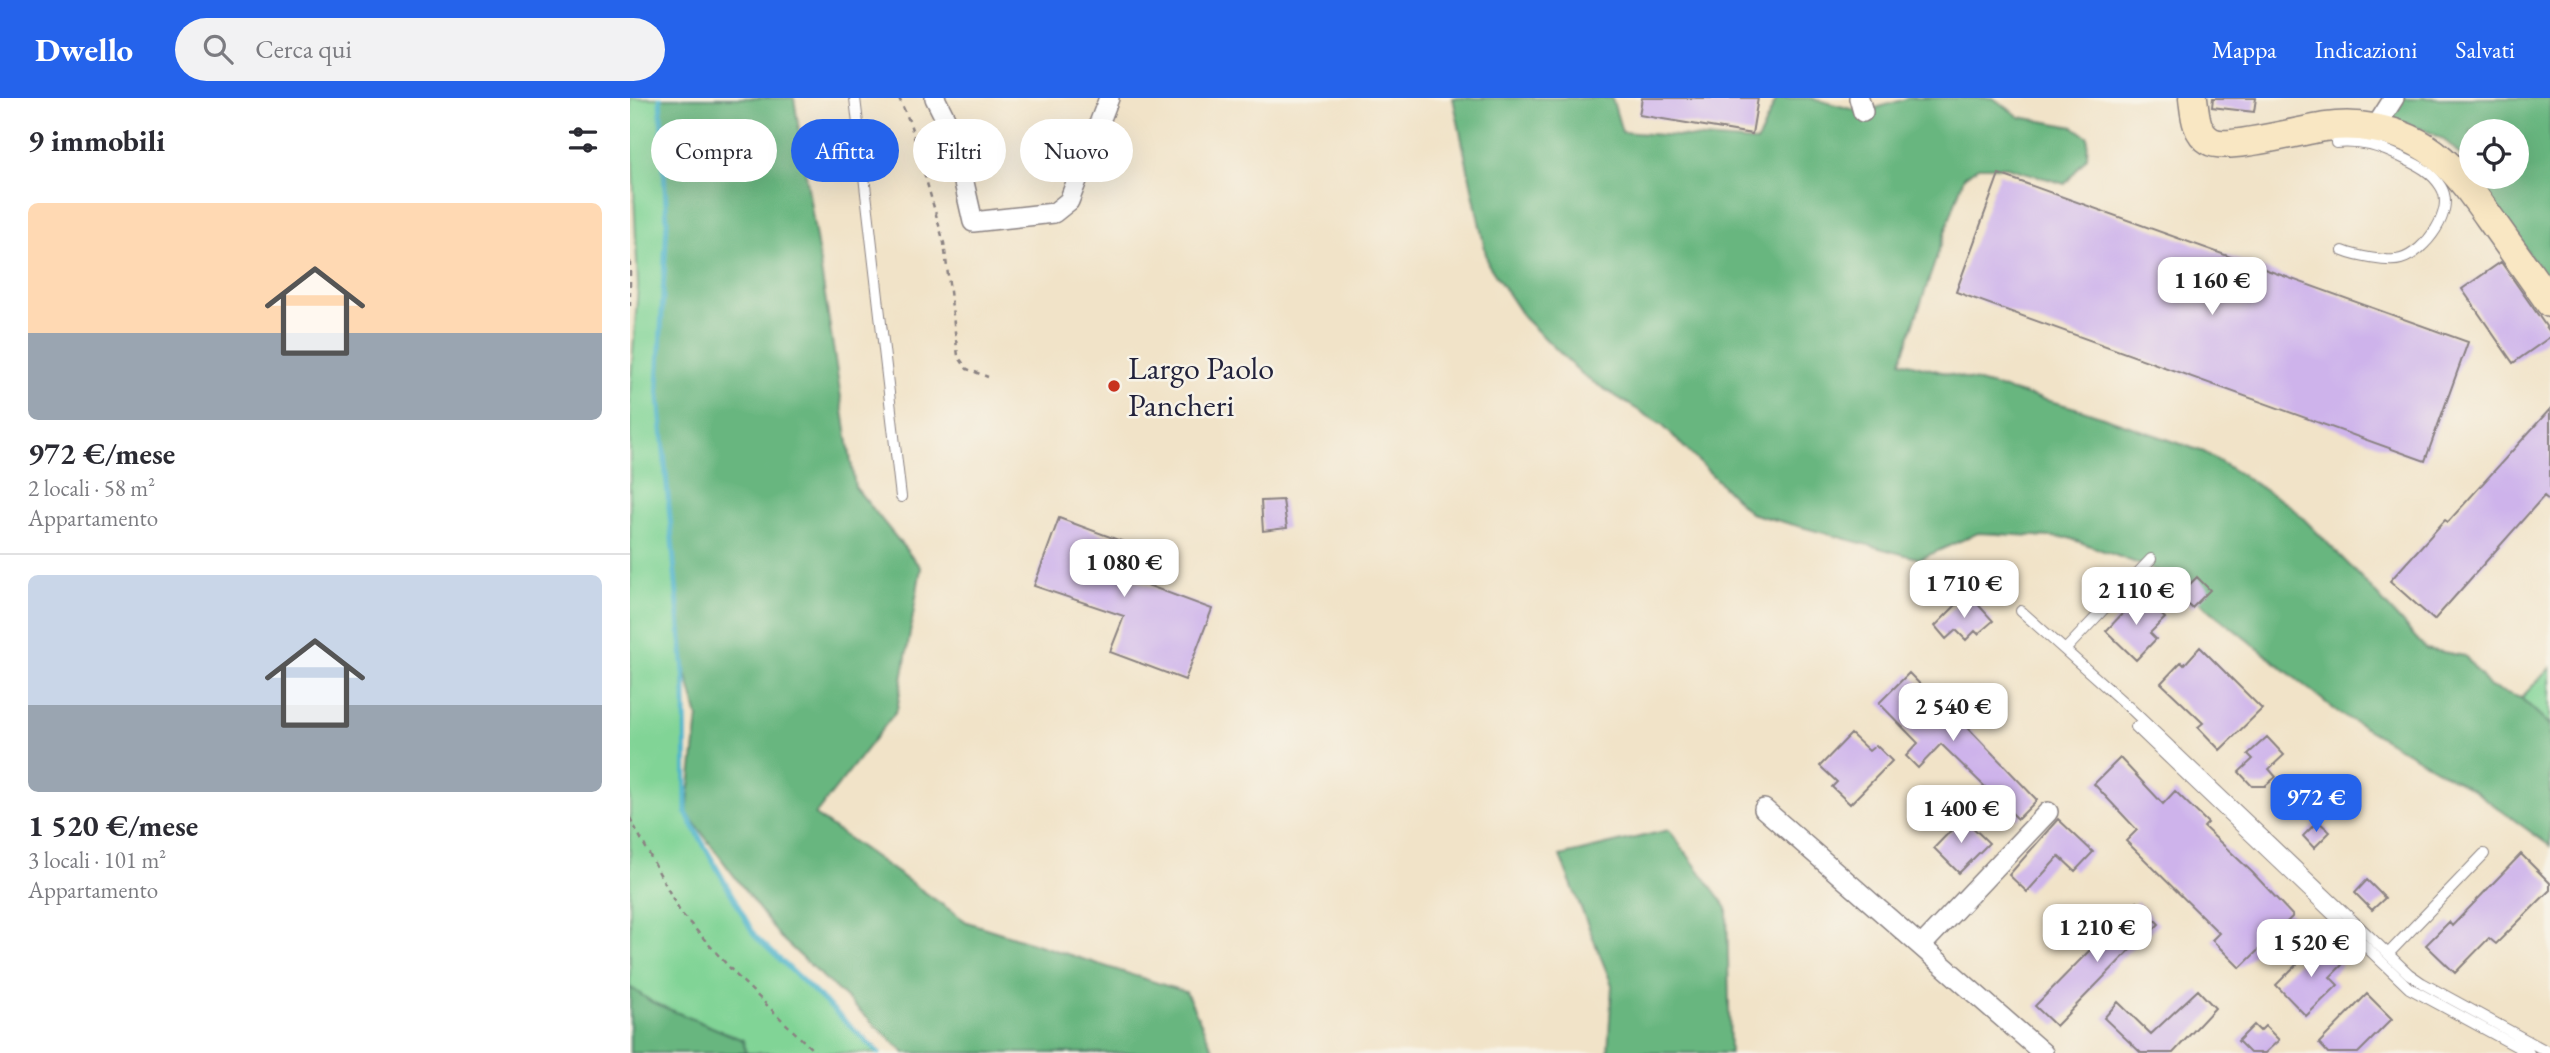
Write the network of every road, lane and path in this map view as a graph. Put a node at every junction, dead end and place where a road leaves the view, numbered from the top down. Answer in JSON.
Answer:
{"nodes":[{"id":1,"x":855,"y":98,"type":"edge"},
{"id":2,"x":899,"y":98,"type":"edge"},
{"id":3,"x":935,"y":98,"type":"edge"},
{"id":4,"x":1109,"y":98,"type":"edge"},
{"id":5,"x":2394,"y":98,"type":"edge"},
{"id":6,"x":2194,"y":109,"type":"edge"},
{"id":7,"x":2335,"y":126,"type":"junction"},
{"id":8,"x":2375,"y":128,"type":"junction"},
{"id":9,"x":2343,"y":251,"type":"dead end"},
{"id":10,"x":630,"y":261,"type":"edge"},
{"id":11,"x":2550,"y":303,"type":"edge"},
{"id":12,"x":630,"y":310,"type":"edge"},
{"id":13,"x":988,"y":377,"type":"dead end"},
{"id":14,"x":901,"y":497,"type":"dead end"},
{"id":15,"x":2151,"y":559,"type":"dead end"},
{"id":16,"x":2021,"y":611,"type":"dead end"},
{"id":17,"x":2065,"y":650,"type":"junction"},
{"id":18,"x":2136,"y":727,"type":"dead end"},
{"id":19,"x":1764,"y":808,"type":"dead end"},
{"id":20,"x":2048,"y":812,"type":"dead end"},
{"id":21,"x":630,"y":818,"type":"edge"},
{"id":22,"x":2484,"y":854,"type":"dead end"},
{"id":23,"x":1922,"y":945,"type":"junction"},
{"id":24,"x":2388,"y":954,"type":"junction"},
{"id":25,"x":817,"y":1053,"type":"edge"},
{"id":26,"x":2043,"y":1053,"type":"edge"},
{"id":27,"x":2529,"y":1053,"type":"edge"},
{"id":28,"x":2550,"y":1053,"type":"edge"}],
"edges":[{"from":1,"to":14,"type":"lane"},
{"from":2,"to":13,"type":"path"},
{"from":3,"to":4,"type":"street"},
{"from":5,"to":8,"type":"street"},
{"from":6,"to":7,"type":"street"},
{"from":7,"to":8,"type":"street"},
{"from":7,"to":9,"type":"lane"},
{"from":8,"to":11,"type":"street"},
{"from":10,"to":12,"type":"path"},
{"from":15,"to":17,"type":"lane"},
{"from":16,"to":17,"type":"lane"},
{"from":17,"to":24,"type":"lane"},
{"from":18,"to":27,"type":"lane"},
{"from":19,"to":23,"type":"street"},
{"from":20,"to":23,"type":"street"},
{"from":21,"to":25,"type":"path"},
{"from":22,"to":24,"type":"lane"},
{"from":23,"to":26,"type":"street"},
{"from":24,"to":28,"type":"lane"}]}
